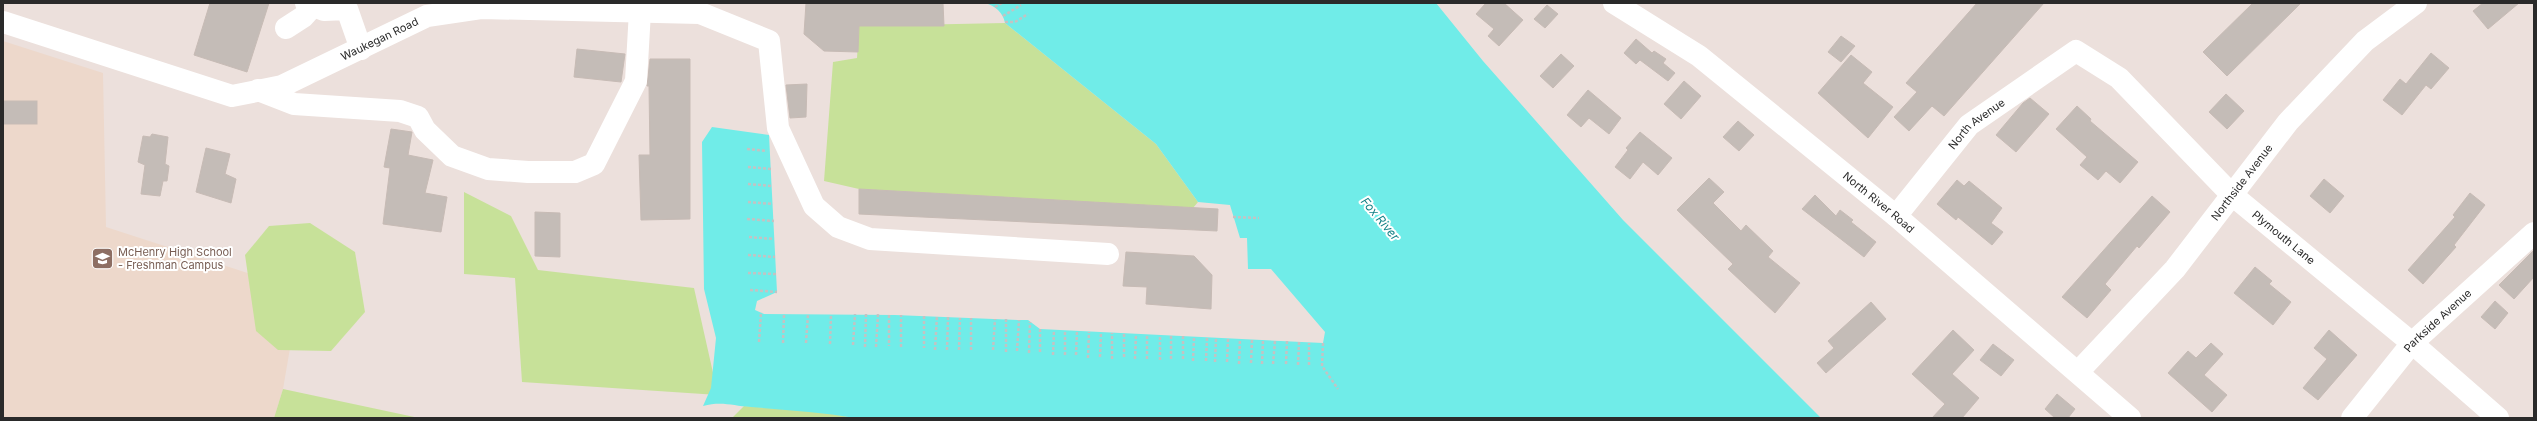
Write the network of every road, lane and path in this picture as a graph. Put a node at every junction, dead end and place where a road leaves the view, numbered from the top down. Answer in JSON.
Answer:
{"nodes":[{"id":1,"x":1002,"y":3,"type":"edge"},
{"id":2,"x":1614,"y":3,"type":"edge"},
{"id":3,"x":2416,"y":3,"type":"edge"},
{"id":4,"x":310,"y":4,"type":"edge"},
{"id":5,"x":1021,"y":5,"type":"dead end"},
{"id":6,"x":995,"y":7,"type":"dead end"},
{"id":7,"x":640,"y":12,"type":"junction"},
{"id":8,"x":1028,"y":14,"type":"dead end"},
{"id":9,"x":1002,"y":16,"type":"dead end"},
{"id":10,"x":3,"y":22,"type":"edge"},
{"id":11,"x":1005,"y":22,"type":"dead end"},
{"id":12,"x":286,"y":28,"type":"dead end"},
{"id":13,"x":361,"y":49,"type":"junction"},
{"id":14,"x":2076,"y":50,"type":"joint"},
{"id":15,"x":258,"y":90,"type":"junction"},
{"id":16,"x":747,"y":149,"type":"dead end"},
{"id":17,"x":770,"y":151,"type":"dead end"},
{"id":18,"x":748,"y":167,"type":"dead end"},
{"id":19,"x":771,"y":169,"type":"dead end"},
{"id":20,"x":748,"y":184,"type":"dead end"},
{"id":21,"x":772,"y":186,"type":"dead end"},
{"id":22,"x":2232,"y":194,"type":"junction"},
{"id":23,"x":748,"y":202,"type":"dead end"},
{"id":24,"x":773,"y":204,"type":"dead end"},
{"id":25,"x":1896,"y":216,"type":"junction"},
{"id":26,"x":1234,"y":217,"type":"dead end"},
{"id":27,"x":1259,"y":218,"type":"dead end"},
{"id":28,"x":747,"y":219,"type":"dead end"},
{"id":29,"x":774,"y":221,"type":"dead end"},
{"id":30,"x":2534,"y":233,"type":"edge"},
{"id":31,"x":749,"y":237,"type":"dead end"},
{"id":32,"x":774,"y":239,"type":"dead end"},
{"id":33,"x":1108,"y":254,"type":"dead end"},
{"id":34,"x":748,"y":255,"type":"dead end"},
{"id":35,"x":775,"y":258,"type":"dead end"},
{"id":36,"x":748,"y":273,"type":"dead end"},
{"id":37,"x":776,"y":274,"type":"dead end"},
{"id":38,"x":750,"y":290,"type":"dead end"},
{"id":39,"x":777,"y":292,"type":"dead end"},
{"id":40,"x":761,"y":312,"type":"dead end"},
{"id":41,"x":784,"y":314,"type":"dead end"},
{"id":42,"x":808,"y":314,"type":"dead end"},
{"id":43,"x":831,"y":314,"type":"dead end"},
{"id":44,"x":855,"y":314,"type":"dead end"},
{"id":45,"x":866,"y":314,"type":"dead end"},
{"id":46,"x":878,"y":314,"type":"dead end"},
{"id":47,"x":889,"y":315,"type":"dead end"},
{"id":48,"x":901,"y":315,"type":"dead end"},
{"id":49,"x":924,"y":316,"type":"dead end"},
{"id":50,"x":937,"y":316,"type":"dead end"},
{"id":51,"x":948,"y":317,"type":"dead end"},
{"id":52,"x":960,"y":318,"type":"dead end"},
{"id":53,"x":971,"y":318,"type":"dead end"},
{"id":54,"x":995,"y":319,"type":"dead end"},
{"id":55,"x":1006,"y":319,"type":"dead end"},
{"id":56,"x":1019,"y":320,"type":"dead end"},
{"id":57,"x":1030,"y":322,"type":"dead end"},
{"id":58,"x":1040,"y":329,"type":"dead end"},
{"id":59,"x":1054,"y":330,"type":"dead end"},
{"id":60,"x":1065,"y":330,"type":"dead end"},
{"id":61,"x":1077,"y":331,"type":"dead end"},
{"id":62,"x":1089,"y":332,"type":"dead end"},
{"id":63,"x":1101,"y":332,"type":"dead end"},
{"id":64,"x":1112,"y":333,"type":"dead end"},
{"id":65,"x":1124,"y":333,"type":"dead end"},
{"id":66,"x":1136,"y":334,"type":"dead end"},
{"id":67,"x":1147,"y":334,"type":"dead end"},
{"id":68,"x":1160,"y":335,"type":"dead end"},
{"id":69,"x":1171,"y":336,"type":"dead end"},
{"id":70,"x":1183,"y":336,"type":"dead end"},
{"id":71,"x":1194,"y":337,"type":"dead end"},
{"id":72,"x":1207,"y":338,"type":"dead end"},
{"id":73,"x":1216,"y":338,"type":"dead end"},
{"id":74,"x":1228,"y":338,"type":"dead end"},
{"id":75,"x":1240,"y":339,"type":"dead end"},
{"id":76,"x":1252,"y":340,"type":"dead end"},
{"id":77,"x":1263,"y":340,"type":"dead end"},
{"id":78,"x":1275,"y":341,"type":"dead end"},
{"id":79,"x":1287,"y":341,"type":"dead end"},
{"id":80,"x":759,"y":342,"type":"dead end"},
{"id":81,"x":1299,"y":342,"type":"dead end"},
{"id":82,"x":784,"y":343,"type":"dead end"},
{"id":83,"x":806,"y":343,"type":"dead end"},
{"id":84,"x":1309,"y":343,"type":"dead end"},
{"id":85,"x":1323,"y":343,"type":"dead end"},
{"id":86,"x":2412,"y":343,"type":"junction"},
{"id":87,"x":830,"y":344,"type":"dead end"},
{"id":88,"x":853,"y":345,"type":"dead end"},
{"id":89,"x":889,"y":346,"type":"dead end"},
{"id":90,"x":865,"y":347,"type":"dead end"},
{"id":91,"x":876,"y":347,"type":"dead end"},
{"id":92,"x":901,"y":347,"type":"dead end"},
{"id":93,"x":924,"y":348,"type":"dead end"},
{"id":94,"x":935,"y":350,"type":"dead end"},
{"id":95,"x":947,"y":350,"type":"dead end"},
{"id":96,"x":959,"y":350,"type":"dead end"},
{"id":97,"x":970,"y":350,"type":"dead end"},
{"id":98,"x":993,"y":350,"type":"dead end"},
{"id":99,"x":1017,"y":351,"type":"dead end"},
{"id":100,"x":1006,"y":352,"type":"dead end"},
{"id":101,"x":1029,"y":352,"type":"dead end"},
{"id":102,"x":1040,"y":353,"type":"dead end"},
{"id":103,"x":1053,"y":355,"type":"dead end"},
{"id":104,"x":1065,"y":355,"type":"dead end"},
{"id":105,"x":1076,"y":355,"type":"dead end"},
{"id":106,"x":1088,"y":358,"type":"dead end"},
{"id":107,"x":1100,"y":358,"type":"dead end"},
{"id":108,"x":1124,"y":358,"type":"dead end"},
{"id":109,"x":1112,"y":359,"type":"dead end"},
{"id":110,"x":1135,"y":359,"type":"dead end"},
{"id":111,"x":1147,"y":359,"type":"dead end"},
{"id":112,"x":1171,"y":359,"type":"dead end"},
{"id":113,"x":1160,"y":360,"type":"dead end"},
{"id":114,"x":1183,"y":360,"type":"dead end"},
{"id":115,"x":1194,"y":361,"type":"dead end"},
{"id":116,"x":1206,"y":361,"type":"dead end"},
{"id":117,"x":1215,"y":362,"type":"dead end"},
{"id":118,"x":1227,"y":362,"type":"dead end"},
{"id":119,"x":1251,"y":363,"type":"dead end"},
{"id":120,"x":1239,"y":364,"type":"dead end"},
{"id":121,"x":1262,"y":364,"type":"dead end"},
{"id":122,"x":1274,"y":364,"type":"dead end"},
{"id":123,"x":1286,"y":364,"type":"dead end"},
{"id":124,"x":1298,"y":365,"type":"dead end"},
{"id":125,"x":1308,"y":365,"type":"dead end"},
{"id":126,"x":2078,"y":372,"type":"junction"},
{"id":127,"x":1338,"y":389,"type":"dead end"},
{"id":128,"x":2130,"y":418,"type":"edge"},
{"id":129,"x":2352,"y":418,"type":"edge"},
{"id":130,"x":2498,"y":418,"type":"edge"}],
"edges":[{"from":1,"to":6,"type":"path"},
{"from":2,"to":25,"type":"street","name":"North River Road"},
{"from":3,"to":22,"type":"street","name":"Northside Avenue"},
{"from":4,"to":12,"type":"street"},
{"from":4,"to":13,"type":"street"},
{"from":5,"to":9,"type":"path"},
{"from":7,"to":13,"type":"street","name":"Waukegan Road"},
{"from":7,"to":15,"type":"street"},
{"from":7,"to":33,"type":"street","name":"Waukegan Road"},
{"from":8,"to":11,"type":"path"},
{"from":10,"to":15,"type":"street","name":"Waukegan Road"},
{"from":13,"to":15,"type":"street","name":"Waukegan Road"},
{"from":14,"to":22,"type":"street","name":"Plymouth Lane"},
{"from":14,"to":25,"type":"street","name":"North Avenue"},
{"from":16,"to":17,"type":"path"},
{"from":18,"to":19,"type":"path"},
{"from":20,"to":21,"type":"path"},
{"from":22,"to":86,"type":"street","name":"Plymouth Lane"},
{"from":22,"to":126,"type":"street","name":"Northside Avenue"},
{"from":23,"to":24,"type":"path"},
{"from":25,"to":126,"type":"street","name":"North River Road"},
{"from":26,"to":27,"type":"path"},
{"from":28,"to":29,"type":"path"},
{"from":30,"to":86,"type":"street","name":"Parkside Avenue"},
{"from":31,"to":32,"type":"path"},
{"from":34,"to":35,"type":"path"},
{"from":36,"to":37,"type":"path"},
{"from":38,"to":39,"type":"path"},
{"from":40,"to":80,"type":"path"},
{"from":41,"to":82,"type":"path"},
{"from":42,"to":83,"type":"path"},
{"from":43,"to":87,"type":"path"},
{"from":44,"to":88,"type":"path"},
{"from":45,"to":90,"type":"path"},
{"from":46,"to":91,"type":"path"},
{"from":47,"to":89,"type":"path"},
{"from":48,"to":92,"type":"path"},
{"from":49,"to":93,"type":"path"},
{"from":50,"to":94,"type":"path"},
{"from":51,"to":95,"type":"path"},
{"from":52,"to":96,"type":"path"},
{"from":53,"to":97,"type":"path"},
{"from":54,"to":98,"type":"path"},
{"from":55,"to":100,"type":"path"},
{"from":56,"to":99,"type":"path"},
{"from":57,"to":101,"type":"path"},
{"from":58,"to":102,"type":"path"},
{"from":59,"to":103,"type":"path"},
{"from":60,"to":104,"type":"path"},
{"from":61,"to":105,"type":"path"},
{"from":62,"to":106,"type":"path"},
{"from":63,"to":107,"type":"path"},
{"from":64,"to":109,"type":"path"},
{"from":65,"to":108,"type":"path"},
{"from":66,"to":110,"type":"path"},
{"from":67,"to":111,"type":"path"},
{"from":68,"to":113,"type":"path"},
{"from":69,"to":112,"type":"path"},
{"from":70,"to":114,"type":"path"},
{"from":71,"to":115,"type":"path"},
{"from":72,"to":116,"type":"path"},
{"from":73,"to":117,"type":"path"},
{"from":74,"to":118,"type":"path"},
{"from":75,"to":120,"type":"path"},
{"from":76,"to":119,"type":"path"},
{"from":77,"to":121,"type":"path"},
{"from":78,"to":122,"type":"path"},
{"from":79,"to":123,"type":"path"},
{"from":81,"to":124,"type":"path"},
{"from":84,"to":125,"type":"path"},
{"from":85,"to":127,"type":"path"},
{"from":86,"to":129,"type":"street","name":"Parkside Avenue"},
{"from":86,"to":130,"type":"street","name":"Plymouth Lane"},
{"from":126,"to":128,"type":"street","name":"North River Road"}]}
